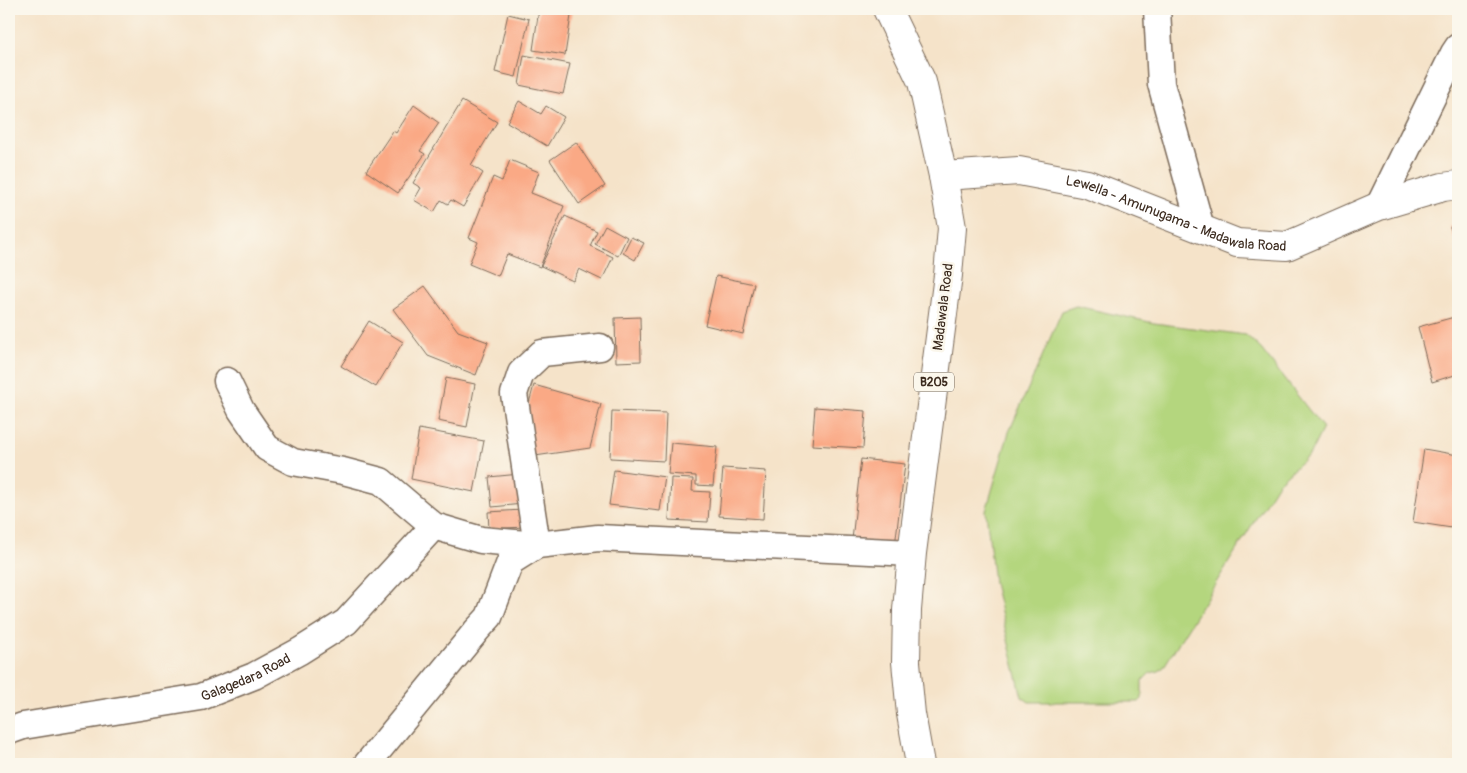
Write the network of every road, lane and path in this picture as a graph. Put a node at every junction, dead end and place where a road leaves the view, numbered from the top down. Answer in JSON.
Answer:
{"nodes":[{"id":1,"x":887,"y":9,"type":"edge"},
{"id":2,"x":1156,"y":9,"type":"edge"},
{"id":3,"x":1458,"y":47,"type":"edge"},
{"id":4,"x":943,"y":176,"type":"junction"},
{"id":5,"x":1458,"y":185,"type":"edge"},
{"id":6,"x":1379,"y":206,"type":"junction"},
{"id":7,"x":1201,"y":228,"type":"junction"},
{"id":8,"x":600,"y":347,"type":"dead end"},
{"id":9,"x":227,"y":381,"type":"dead end"},
{"id":10,"x":434,"y":526,"type":"junction"},
{"id":11,"x":537,"y":545,"type":"junction"},
{"id":12,"x":912,"y":554,"type":"junction"},
{"id":13,"x":9,"y":731,"type":"edge"},
{"id":14,"x":368,"y":764,"type":"edge"},
{"id":15,"x":920,"y":764,"type":"edge"}],
"edges":[{"from":1,"to":4,"type":"main road","name":"Madawala Road","number":"B205"},
{"from":2,"to":7,"type":"street"},
{"from":3,"to":6,"type":"street"},
{"from":4,"to":7,"type":"main road","name":"Lewella - Amunugama - Madawala Road"},
{"from":4,"to":12,"type":"main road","name":"Madawala Road","number":"B205"},
{"from":5,"to":6,"type":"main road","name":"Lewella - Amunugama - Madawala Road"},
{"from":6,"to":7,"type":"main road","name":"Lewella - Amunugama - Madawala Road"},
{"from":8,"to":11,"type":"street"},
{"from":9,"to":10,"type":"street"},
{"from":10,"to":11,"type":"street"},
{"from":10,"to":13,"type":"street","name":"Galagedara Road"},
{"from":11,"to":12,"type":"street"},
{"from":11,"to":14,"type":"street"},
{"from":12,"to":15,"type":"main road","name":"Madawala Road","number":"B205"}]}
